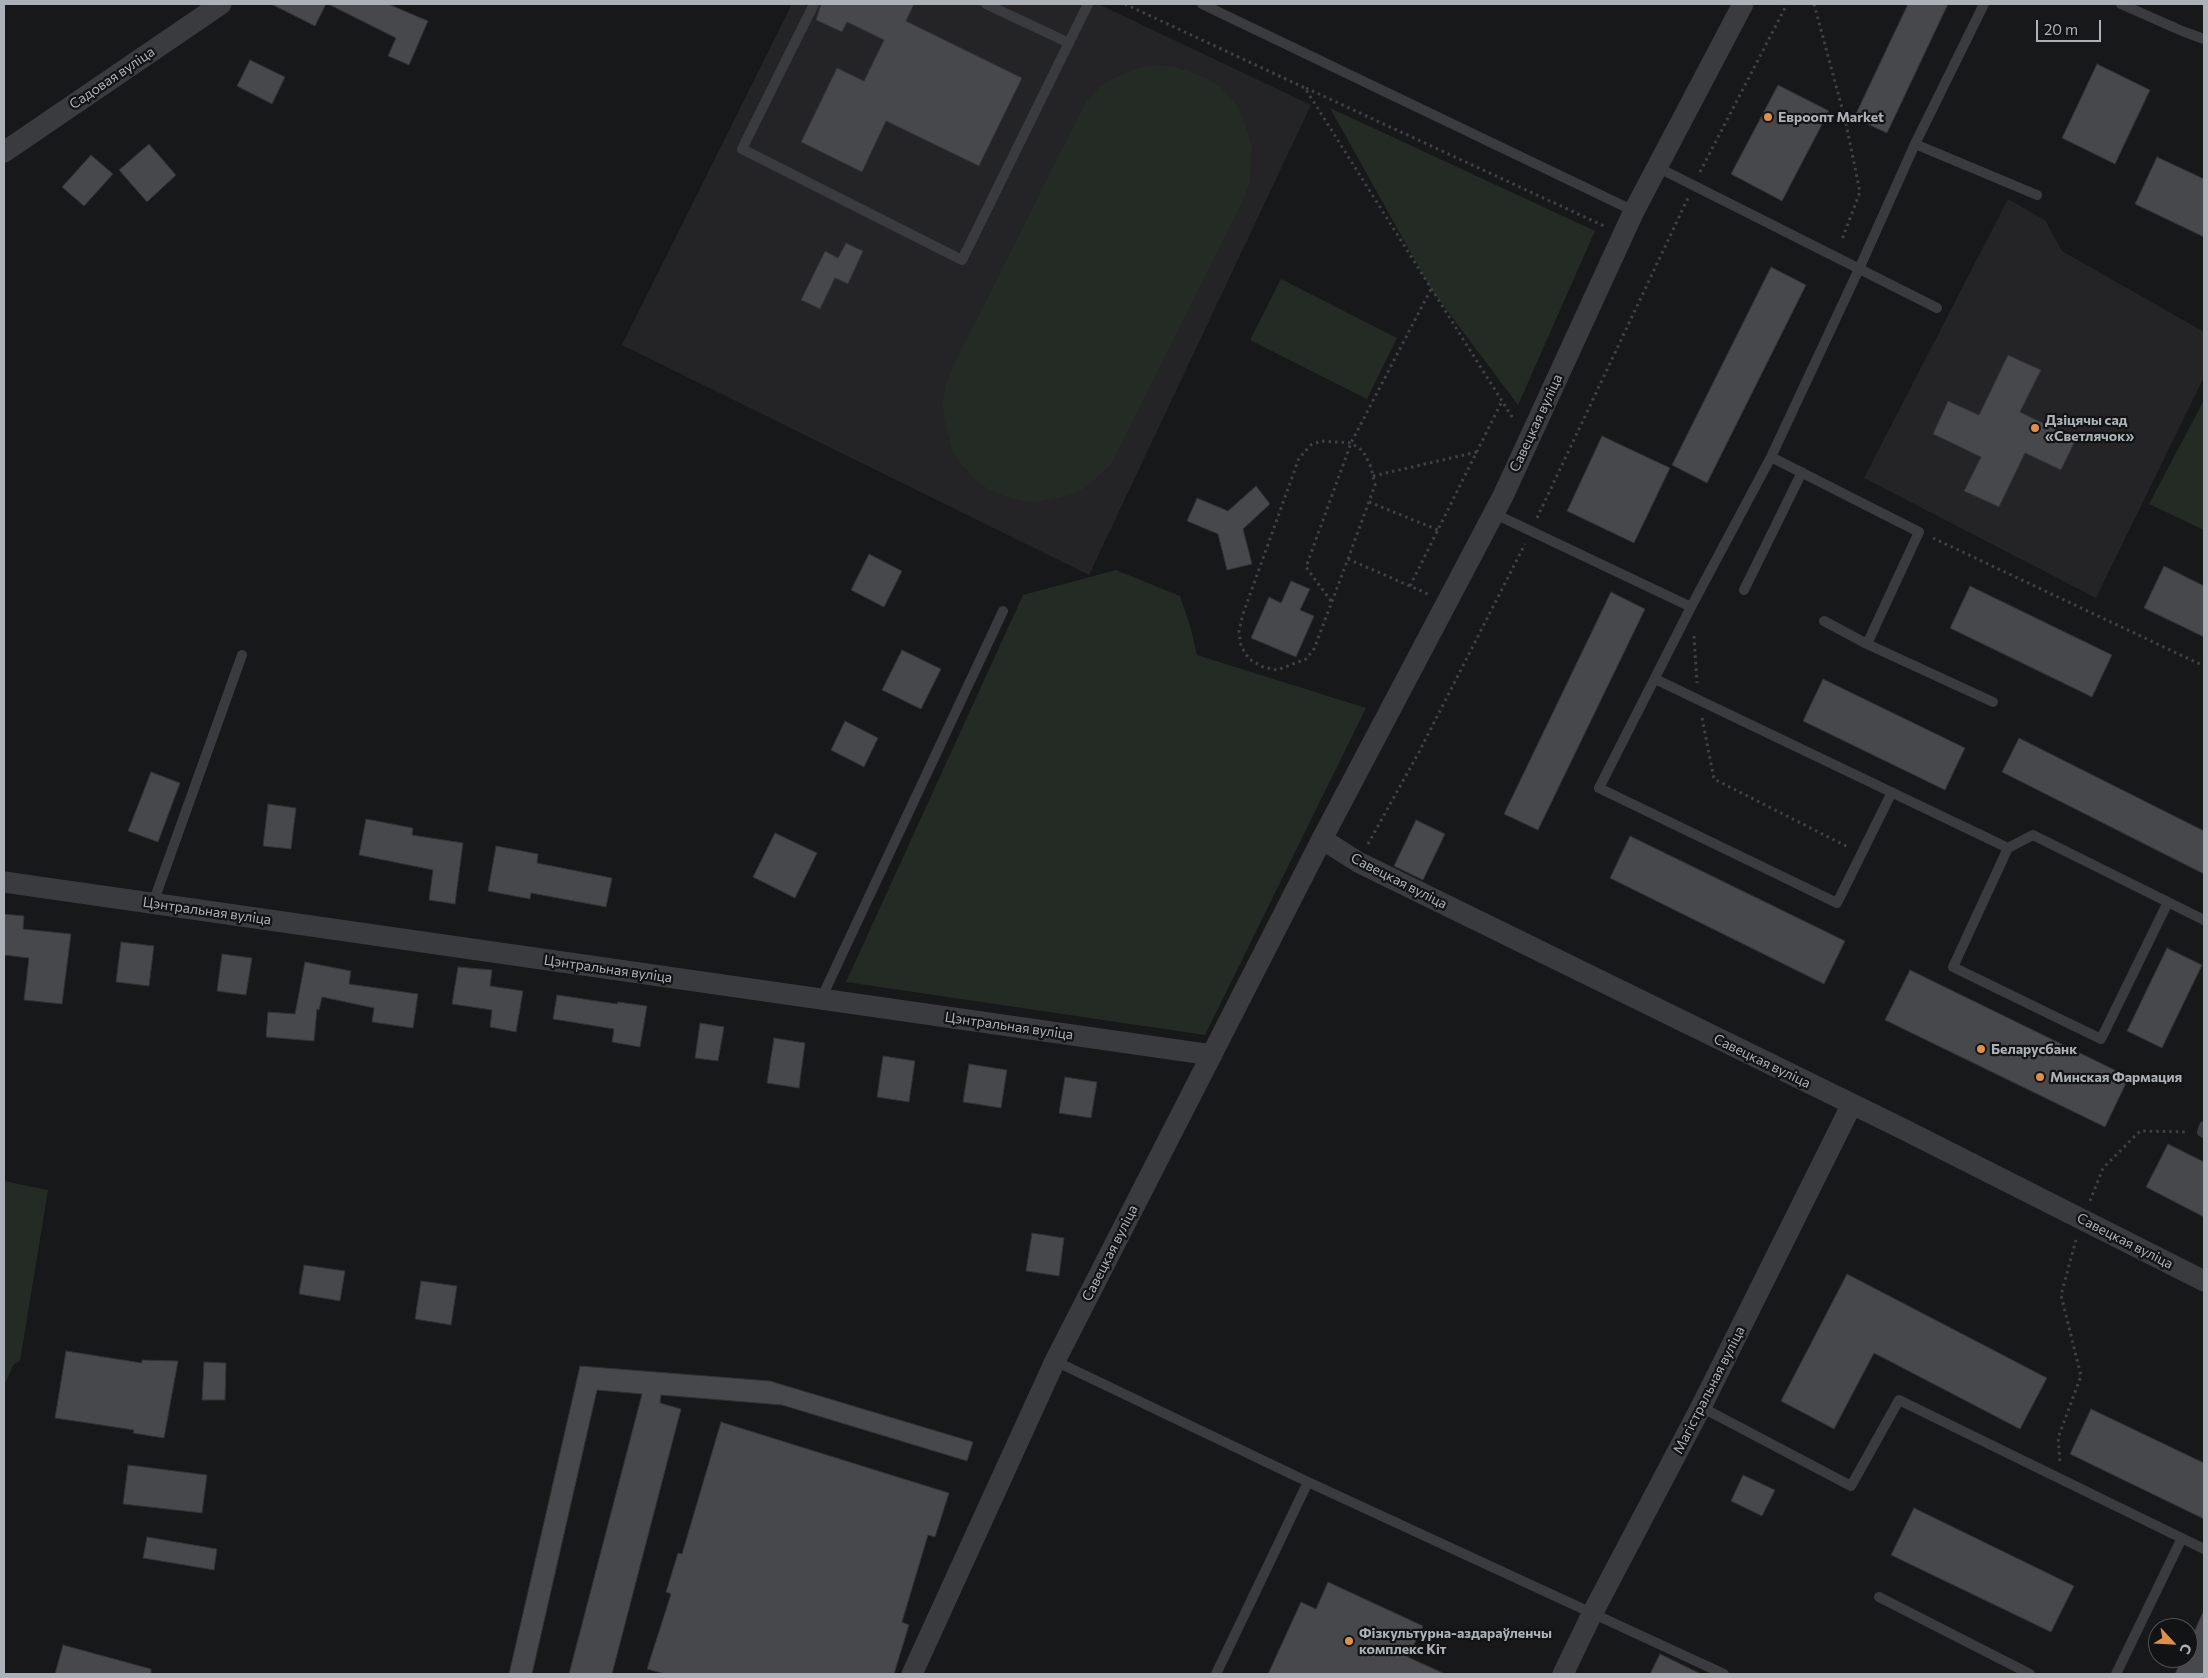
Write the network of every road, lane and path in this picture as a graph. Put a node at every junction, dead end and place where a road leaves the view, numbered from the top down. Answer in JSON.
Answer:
{"nodes":[{"id":1,"x":221,"y":4,"type":"edge"},
{"id":2,"x":814,"y":4,"type":"edge"},
{"id":3,"x":986,"y":4,"type":"edge"},
{"id":4,"x":1088,"y":4,"type":"edge"},
{"id":5,"x":1126,"y":4,"type":"edge"},
{"id":6,"x":1202,"y":4,"type":"edge"},
{"id":7,"x":1743,"y":4,"type":"edge"},
{"id":8,"x":1787,"y":4,"type":"edge"},
{"id":9,"x":1814,"y":4,"type":"edge"},
{"id":10,"x":1984,"y":4,"type":"edge"},
{"id":11,"x":2121,"y":4,"type":"edge"},
{"id":12,"x":2204,"y":39,"type":"edge"},
{"id":13,"x":1069,"y":43,"type":"junction"},
{"id":14,"x":1305,"y":88,"type":"junction"},
{"id":15,"x":1915,"y":144,"type":"junction"},
{"id":16,"x":4,"y":152,"type":"edge"},
{"id":17,"x":1657,"y":167,"type":"junction"},
{"id":18,"x":1693,"y":185,"type":"junction"},
{"id":19,"x":2037,"y":195,"type":"dead end"},
{"id":20,"x":1634,"y":211,"type":"junction"},
{"id":21,"x":1623,"y":235,"type":"junction"},
{"id":22,"x":1836,"y":257,"type":"junction"},
{"id":23,"x":1859,"y":269,"type":"junction"},
{"id":24,"x":1431,"y":289,"type":"junction"},
{"id":25,"x":1937,"y":308,"type":"dead end"},
{"id":26,"x":1502,"y":400,"type":"junction"},
{"id":27,"x":1528,"y":442,"type":"junction"},
{"id":28,"x":1351,"y":443,"type":"junction"},
{"id":29,"x":1477,"y":452,"type":"junction"},
{"id":30,"x":1771,"y":457,"type":"junction"},
{"id":31,"x":1802,"y":472,"type":"junction"},
{"id":32,"x":1373,"y":476,"type":"junction"},
{"id":33,"x":1369,"y":502,"type":"junction"},
{"id":34,"x":1493,"y":513,"type":"junction"},
{"id":35,"x":1438,"y":530,"type":"junction"},
{"id":36,"x":1531,"y":531,"type":"junction"},
{"id":37,"x":1919,"y":532,"type":"junction"},
{"id":38,"x":1348,"y":559,"type":"junction"},
{"id":39,"x":1410,"y":586,"type":"junction"},
{"id":40,"x":1744,"y":590,"type":"dead end"},
{"id":41,"x":1332,"y":601,"type":"junction"},
{"id":42,"x":1447,"y":602,"type":"junction"},
{"id":43,"x":1691,"y":607,"type":"junction"},
{"id":44,"x":1004,"y":611,"type":"dead end"},
{"id":45,"x":1824,"y":621,"type":"dead end"},
{"id":46,"x":1867,"y":644,"type":"junction"},
{"id":47,"x":242,"y":655,"type":"dead end"},
{"id":48,"x":2204,"y":666,"type":"edge"},
{"id":49,"x":1655,"y":679,"type":"junction"},
{"id":50,"x":1699,"y":700,"type":"junction"},
{"id":51,"x":1993,"y":702,"type":"dead end"},
{"id":52,"x":1892,"y":792,"type":"junction"},
{"id":53,"x":1322,"y":839,"type":"junction"},
{"id":54,"x":2008,"y":848,"type":"junction"},
{"id":55,"x":1862,"y":854,"type":"junction"},
{"id":56,"x":1358,"y":862,"type":"junction"},
{"id":57,"x":4,"y":882,"type":"edge"},
{"id":58,"x":2168,"y":902,"type":"junction"},
{"id":59,"x":153,"y":904,"type":"junction"},
{"id":60,"x":2204,"y":920,"type":"edge"},
{"id":61,"x":821,"y":999,"type":"junction"},
{"id":62,"x":1212,"y":1055,"type":"junction"},
{"id":63,"x":1852,"y":1104,"type":"junction"},
{"id":64,"x":2203,"y":1131,"type":"edge"},
{"id":65,"x":2082,"y":1219,"type":"junction"},
{"id":66,"x":2204,"y":1280,"type":"edge"},
{"id":67,"x":1054,"y":1361,"type":"junction"},
{"id":68,"x":1701,"y":1407,"type":"junction"},
{"id":69,"x":2061,"y":1479,"type":"junction"},
{"id":70,"x":1308,"y":1482,"type":"junction"},
{"id":71,"x":2182,"y":1538,"type":"junction"},
{"id":72,"x":2204,"y":1549,"type":"edge"},
{"id":73,"x":1879,"y":1597,"type":"dead end"},
{"id":74,"x":1592,"y":1614,"type":"junction"},
{"id":75,"x":912,"y":1674,"type":"edge"},
{"id":76,"x":1216,"y":1674,"type":"edge"},
{"id":77,"x":1563,"y":1674,"type":"edge"},
{"id":78,"x":1724,"y":1674,"type":"edge"},
{"id":79,"x":2030,"y":1674,"type":"edge"},
{"id":80,"x":2116,"y":1674,"type":"edge"}],
"edges":[{"from":1,"to":16,"type":"street","name":"Садовая вуліца"},
{"from":2,"to":13,"type":"lane"},
{"from":3,"to":13,"type":"lane"},
{"from":4,"to":13,"type":"lane"},
{"from":5,"to":14,"type":"path"},
{"from":6,"to":20,"type":"lane"},
{"from":7,"to":17,"type":"street","name":"Савецкая вуліца"},
{"from":8,"to":18,"type":"path"},
{"from":9,"to":22,"type":"path"},
{"from":10,"to":15,"type":"lane"},
{"from":11,"to":12,"type":"lane"},
{"from":14,"to":21,"type":"path"},
{"from":14,"to":24,"type":"path"},
{"from":15,"to":19,"type":"lane"},
{"from":15,"to":23,"type":"lane"},
{"from":17,"to":18,"type":"lane"},
{"from":17,"to":20,"type":"street","name":"Савецкая вуліца"},
{"from":18,"to":22,"type":"lane"},
{"from":18,"to":36,"type":"path"},
{"from":20,"to":21,"type":"street","name":"Савецкая вуліца"},
{"from":21,"to":27,"type":"street","name":"Савецкая вуліца"},
{"from":22,"to":23,"type":"lane"},
{"from":23,"to":25,"type":"lane"},
{"from":23,"to":30,"type":"lane"},
{"from":24,"to":26,"type":"path"},
{"from":24,"to":28,"type":"path"},
{"from":26,"to":27,"type":"path"},
{"from":26,"to":29,"type":"path"},
{"from":27,"to":34,"type":"street","name":"Савецкая вуліца"},
{"from":28,"to":32,"type":"path"},
{"from":28,"to":41,"type":"path"},
{"from":28,"to":41,"type":"path"},
{"from":29,"to":32,"type":"path"},
{"from":29,"to":35,"type":"path"},
{"from":30,"to":31,"type":"lane"},
{"from":30,"to":43,"type":"lane"},
{"from":31,"to":37,"type":"lane"},
{"from":31,"to":40,"type":"lane"},
{"from":32,"to":33,"type":"path"},
{"from":33,"to":35,"type":"path"},
{"from":33,"to":38,"type":"path"},
{"from":34,"to":36,"type":"lane"},
{"from":34,"to":42,"type":"street","name":"Савецкая вуліца"},
{"from":35,"to":39,"type":"path"},
{"from":36,"to":43,"type":"lane"},
{"from":36,"to":56,"type":"path"},
{"from":37,"to":46,"type":"lane"},
{"from":37,"to":48,"type":"path"},
{"from":38,"to":39,"type":"path"},
{"from":38,"to":41,"type":"path"},
{"from":39,"to":42,"type":"path"},
{"from":42,"to":53,"type":"street","name":"Савецкая вуліца"},
{"from":43,"to":49,"type":"lane"},
{"from":43,"to":50,"type":"path"},
{"from":44,"to":61,"type":"lane"},
{"from":45,"to":46,"type":"lane"},
{"from":46,"to":51,"type":"lane"},
{"from":47,"to":59,"type":"lane"},
{"from":49,"to":50,"type":"lane"},
{"from":49,"to":55,"type":"lane"},
{"from":50,"to":52,"type":"lane"},
{"from":50,"to":55,"type":"path"},
{"from":52,"to":54,"type":"lane"},
{"from":52,"to":55,"type":"lane"},
{"from":53,"to":56,"type":"street","name":"Савецкая вуліца"},
{"from":53,"to":62,"type":"street","name":"Савецкая вуліца"},
{"from":54,"to":58,"type":"lane"},
{"from":54,"to":58,"type":"lane"},
{"from":56,"to":63,"type":"street","name":"Савецкая вуліца"},
{"from":57,"to":59,"type":"street","name":"Цэнтральная вуліца"},
{"from":58,"to":60,"type":"lane"},
{"from":59,"to":61,"type":"street","name":"Цэнтральная вуліца"},
{"from":61,"to":62,"type":"street","name":"Цэнтральная вуліца"},
{"from":62,"to":67,"type":"street","name":"Савецкая вуліца"},
{"from":63,"to":65,"type":"street","name":"Савецкая вуліца"},
{"from":63,"to":68,"type":"street","name":"Магістральная вуліца"},
{"from":64,"to":65,"type":"path"},
{"from":65,"to":66,"type":"street","name":"Савецкая вуліца"},
{"from":65,"to":69,"type":"path"},
{"from":67,"to":70,"type":"lane"},
{"from":67,"to":75,"type":"street","name":"Савецкая вуліца"},
{"from":68,"to":69,"type":"lane"},
{"from":68,"to":74,"type":"street","name":"Магістральная вуліца"},
{"from":69,"to":71,"type":"lane"},
{"from":70,"to":74,"type":"lane"},
{"from":70,"to":76,"type":"lane"},
{"from":71,"to":72,"type":"lane"},
{"from":71,"to":80,"type":"lane"},
{"from":73,"to":79,"type":"lane"},
{"from":74,"to":77,"type":"street","name":"Магістральная вуліца"},
{"from":74,"to":78,"type":"lane"}]}
